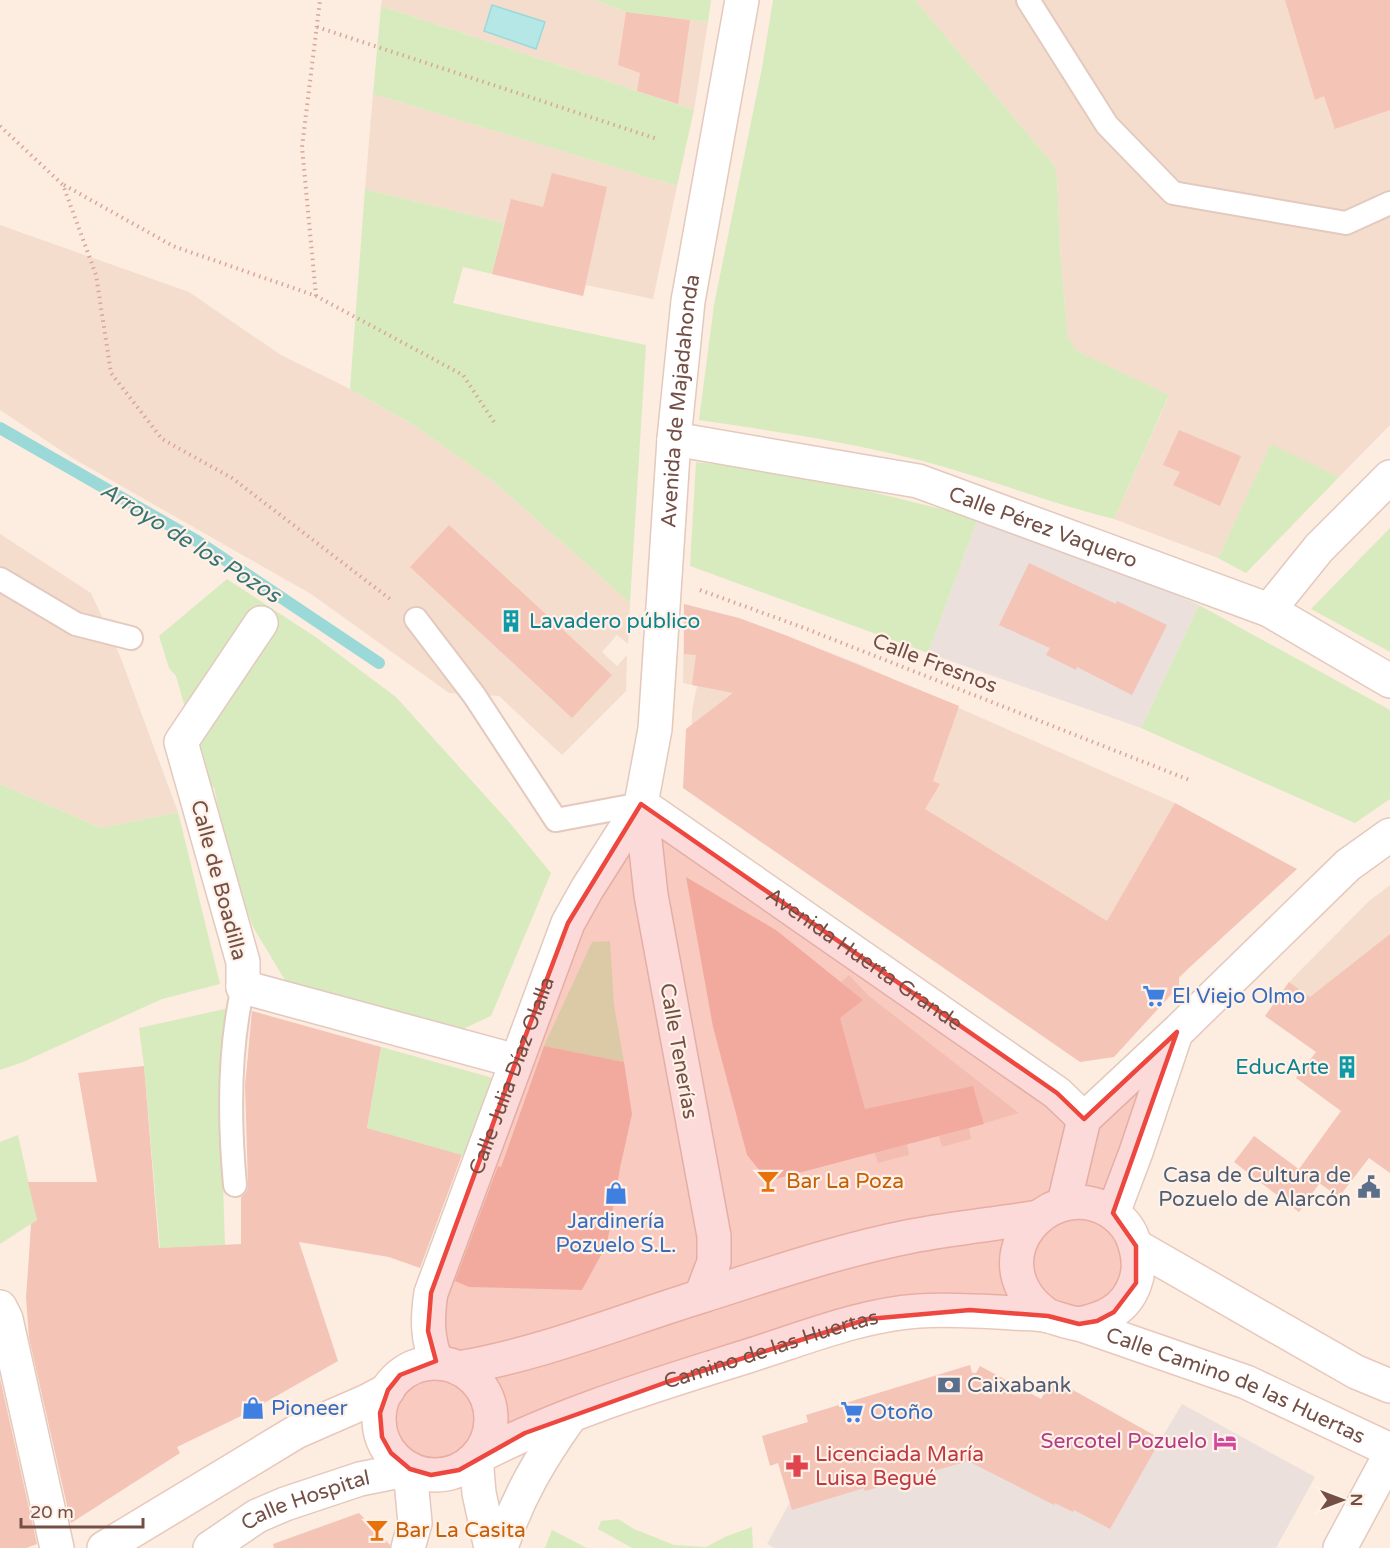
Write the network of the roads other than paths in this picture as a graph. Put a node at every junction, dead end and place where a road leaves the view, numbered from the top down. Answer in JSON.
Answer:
{"nodes":[{"id":1,"x":741,"y":0,"type":"edge"},
{"id":2,"x":1028,"y":0,"type":"edge"},
{"id":3,"x":1390,"y":203,"type":"edge"},
{"id":4,"x":674,"y":439,"type":"junction"},
{"id":5,"x":1390,"y":477,"type":"edge"},
{"id":6,"x":0,"y":579,"type":"edge"},
{"id":7,"x":1269,"y":610,"type":"junction"},
{"id":8,"x":416,"y":619,"type":"road end"},
{"id":9,"x":261,"y":623,"type":"dead end"},
{"id":10,"x":131,"y":638,"type":"dead end"},
{"id":11,"x":1390,"y":681,"type":"edge"},
{"id":12,"x":641,"y":804,"type":"junction"},
{"id":13,"x":1390,"y":835,"type":"edge"},
{"id":14,"x":243,"y":987,"type":"junction"},
{"id":15,"x":1177,"y":1032,"type":"junction"},
{"id":16,"x":516,"y":1061,"type":"junction"},
{"id":17,"x":1084,"y":1119,"type":"junction"},
{"id":18,"x":235,"y":1185,"type":"dead end"},
{"id":19,"x":1051,"y":1210,"type":"junction"},
{"id":20,"x":1113,"y":1213,"type":"junction"},
{"id":21,"x":1136,"y":1246,"type":"junction"},
{"id":22,"x":701,"y":1296,"type":"junction"},
{"id":23,"x":0,"y":1307,"type":"edge"},
{"id":24,"x":1064,"y":1320,"type":"junction"},
{"id":25,"x":448,"y":1365,"type":"junction"},
{"id":26,"x":1390,"y":1386,"type":"edge"},
{"id":27,"x":388,"y":1390,"type":"junction"},
{"id":28,"x":570,"y":1417,"type":"junction"},
{"id":29,"x":1390,"y":1450,"type":"edge"},
{"id":30,"x":1390,"y":1455,"type":"edge"},
{"id":31,"x":476,"y":1458,"type":"junction"},
{"id":32,"x":410,"y":1469,"type":"junction"},
{"id":33,"x":57,"y":1548,"type":"edge"},
{"id":34,"x":104,"y":1548,"type":"edge"},
{"id":35,"x":210,"y":1548,"type":"edge"},
{"id":36,"x":408,"y":1548,"type":"edge"},
{"id":37,"x":491,"y":1548,"type":"edge"},
{"id":38,"x":501,"y":1548,"type":"edge"},
{"id":39,"x":1340,"y":1548,"type":"edge"}],
"edges":[{"from":1,"to":4,"type":"street","name":"Avenida de Majadahonda"},
{"from":2,"to":3,"type":"lane"},
{"from":4,"to":7,"type":"street","name":"Calle Pérez Vaquero"},
{"from":4,"to":12,"type":"street","name":"Avenida de Majadahonda"},
{"from":5,"to":7,"type":"street"},
{"from":6,"to":10,"type":"lane"},
{"from":7,"to":11,"type":"street","name":"Calle Pérez Vaquero"},
{"from":8,"to":12,"type":"lane"},
{"from":9,"to":14,"type":"street","name":"Calle de Boadilla"},
{"from":12,"to":16,"type":"street","name":"Calle Julia Díaz Olalla"},
{"from":12,"to":17,"type":"street","name":"Avenida Huerta Grande"},
{"from":12,"to":22,"type":"street","name":"Calle Tenerías"},
{"from":13,"to":15,"type":"street"},
{"from":14,"to":16,"type":"street","name":"Calle de Boadilla"},
{"from":14,"to":18,"type":"lane"},
{"from":15,"to":17,"type":"street"},
{"from":15,"to":20,"type":"street"},
{"from":16,"to":25,"type":"street","name":"Calle Julia Díaz Olalla"},
{"from":17,"to":19,"type":"street"},
{"from":19,"to":20,"type":"street"},
{"from":19,"to":22,"type":"street"},
{"from":19,"to":24,"type":"street"},
{"from":20,"to":21,"type":"street"},
{"from":21,"to":24,"type":"street"},
{"from":21,"to":26,"type":"street"},
{"from":22,"to":25,"type":"street"},
{"from":23,"to":33,"type":"street"},
{"from":24,"to":28,"type":"street","name":"Camino de las Huertas"},
{"from":24,"to":29,"type":"street","name":"Calle Camino de las Huertas"},
{"from":25,"to":27,"type":"street"},
{"from":25,"to":31,"type":"street"},
{"from":27,"to":32,"type":"street"},
{"from":27,"to":34,"type":"street"},
{"from":28,"to":31,"type":"street","name":"Camino de las Huertas"},
{"from":28,"to":38,"type":"street"},
{"from":30,"to":39,"type":"street"},
{"from":31,"to":32,"type":"street"},
{"from":31,"to":37,"type":"street"},
{"from":32,"to":35,"type":"street","name":"Calle Hospital"},
{"from":32,"to":36,"type":"street"}]}
